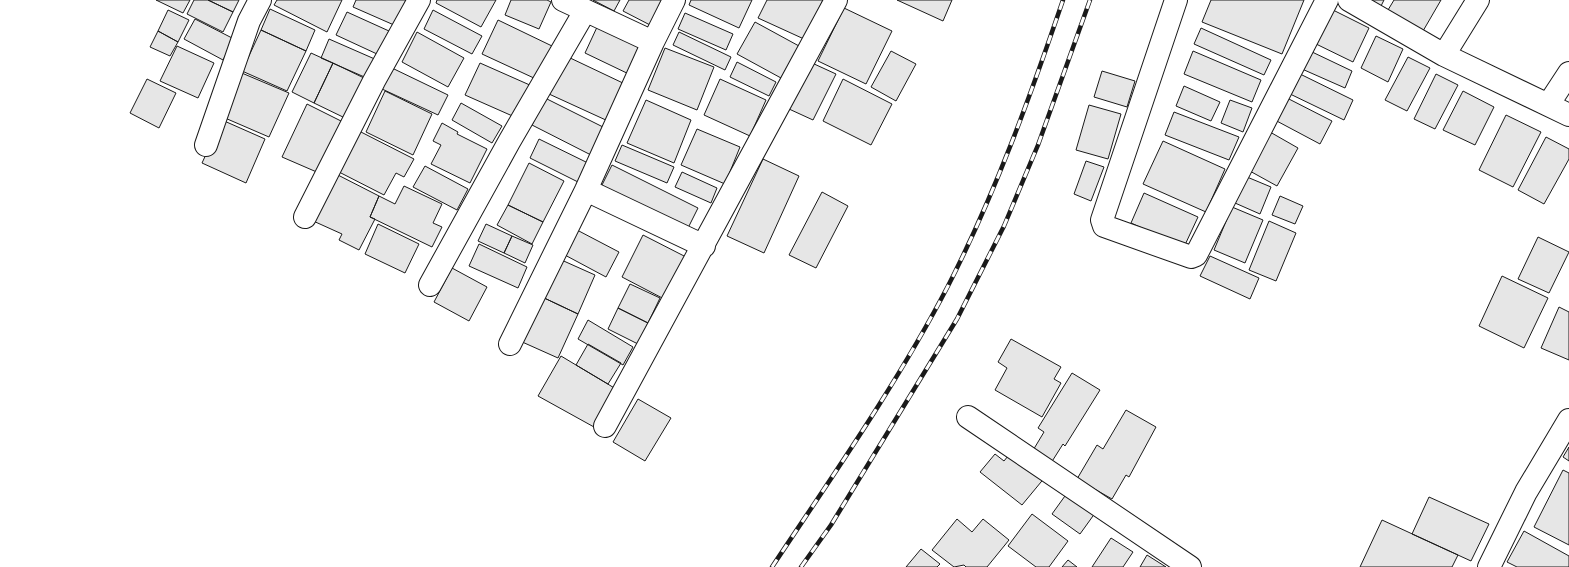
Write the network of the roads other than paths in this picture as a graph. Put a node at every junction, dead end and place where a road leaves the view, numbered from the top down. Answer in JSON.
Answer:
{"nodes":[{"id":1,"x":260,"y":0,"type":"edge"},
{"id":2,"x":419,"y":0,"type":"edge"},
{"id":3,"x":563,"y":0,"type":"edge"},
{"id":4,"x":674,"y":0,"type":"edge"},
{"id":5,"x":836,"y":0,"type":"edge"},
{"id":6,"x":1176,"y":0,"type":"edge"},
{"id":7,"x":1327,"y":0,"type":"edge"},
{"id":8,"x":1349,"y":0,"type":"edge"},
{"id":9,"x":1478,"y":0,"type":"edge"},
{"id":10,"x":585,"y":11,"type":"junction"},
{"id":11,"x":653,"y":42,"type":"junction"},
{"id":12,"x":1444,"y":56,"type":"junction"},
{"id":13,"x":1569,"y":73,"type":"edge"},
{"id":14,"x":1548,"y":105,"type":"junction"},
{"id":15,"x":1569,"y":115,"type":"edge"},
{"id":16,"x":206,"y":145,"type":"dead end"},
{"id":17,"x":586,"y":190,"type":"junction"},
{"id":18,"x":305,"y":218,"type":"dead end"},
{"id":19,"x":704,"y":246,"type":"junction"},
{"id":20,"x":430,"y":285,"type":"dead end"},
{"id":21,"x":510,"y":344,"type":"dead end"},
{"id":22,"x":968,"y":417,"type":"dead end"},
{"id":23,"x":1569,"y":420,"type":"edge"},
{"id":24,"x":605,"y":426,"type":"dead end"},
{"id":25,"x":1190,"y":567,"type":"edge"},
{"id":26,"x":1489,"y":567,"type":"edge"}],
"edges":[{"from":1,"to":16,"type":"street"},
{"from":2,"to":18,"type":"street"},
{"from":3,"to":10,"type":"street"},
{"from":4,"to":11,"type":"street"},
{"from":5,"to":19,"type":"street"},
{"from":6,"to":7,"type":"street"},
{"from":8,"to":12,"type":"street"},
{"from":9,"to":12,"type":"street"},
{"from":10,"to":11,"type":"street"},
{"from":10,"to":20,"type":"street"},
{"from":11,"to":17,"type":"street"},
{"from":12,"to":14,"type":"street"},
{"from":13,"to":14,"type":"street"},
{"from":14,"to":15,"type":"street"},
{"from":17,"to":19,"type":"street"},
{"from":17,"to":21,"type":"street"},
{"from":19,"to":24,"type":"street"},
{"from":22,"to":25,"type":"street"},
{"from":23,"to":26,"type":"street"}]}
